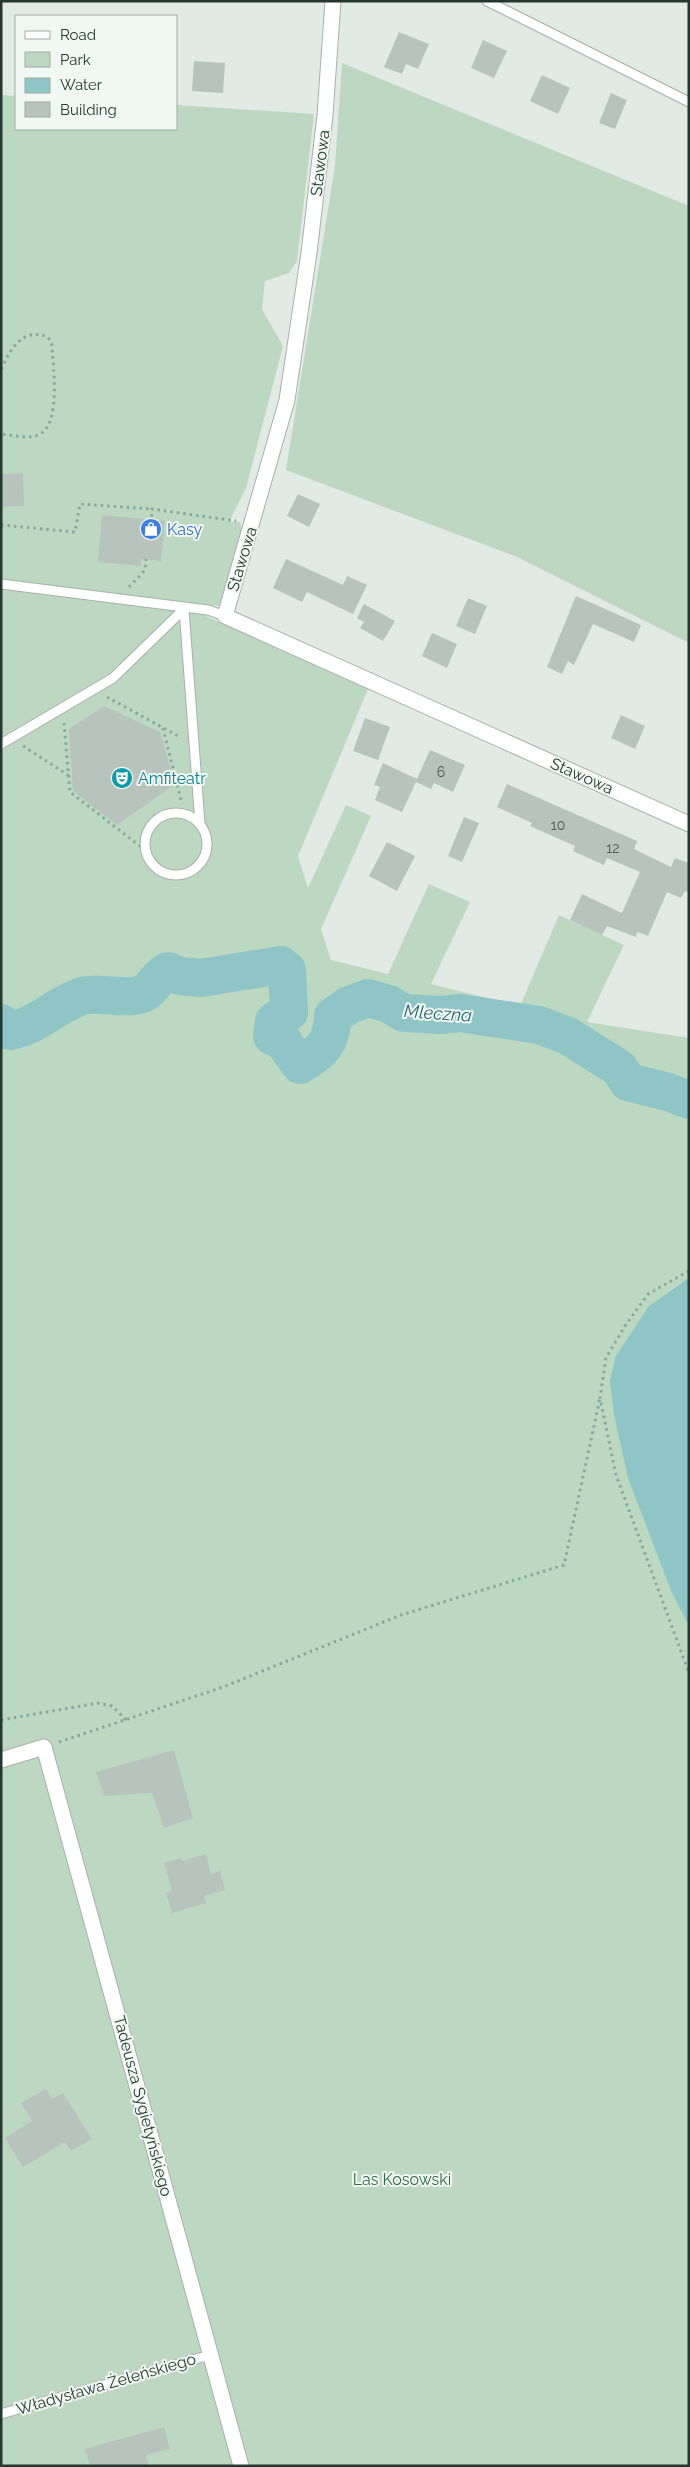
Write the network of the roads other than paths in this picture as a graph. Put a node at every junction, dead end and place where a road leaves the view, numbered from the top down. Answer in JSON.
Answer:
{"nodes":[{"id":1,"x":333,"y":1,"type":"edge"},
{"id":2,"x":487,"y":1,"type":"edge"},
{"id":3,"x":689,"y":102,"type":"edge"},
{"id":4,"x":1,"y":584,"type":"edge"},
{"id":5,"x":184,"y":609,"type":"junction"},
{"id":6,"x":225,"y":616,"type":"junction"},
{"id":7,"x":1,"y":744,"type":"edge"},
{"id":8,"x":200,"y":824,"type":"junction"},
{"id":9,"x":689,"y":824,"type":"edge"},
{"id":10,"x":1,"y":1760,"type":"edge"},
{"id":11,"x":210,"y":2355,"type":"junction"},
{"id":12,"x":1,"y":2414,"type":"edge"},
{"id":13,"x":241,"y":2466,"type":"edge"}],
"edges":[{"from":1,"to":6,"type":"street","name":"Stawowa"},
{"from":2,"to":3,"type":"lane"},
{"from":4,"to":5,"type":"lane"},
{"from":5,"to":6,"type":"lane"},
{"from":5,"to":7,"type":"lane"},
{"from":5,"to":8,"type":"lane"},
{"from":6,"to":9,"type":"street","name":"Stawowa"},
{"from":8,"to":8,"type":"lane"},
{"from":10,"to":11,"type":"street","name":"Tadeusza Sygietyńskiego"},
{"from":11,"to":12,"type":"lane","name":"Władysława Żeleńskiego"},
{"from":11,"to":13,"type":"street","name":"Tadeusza Sygietyńskiego"}]}
